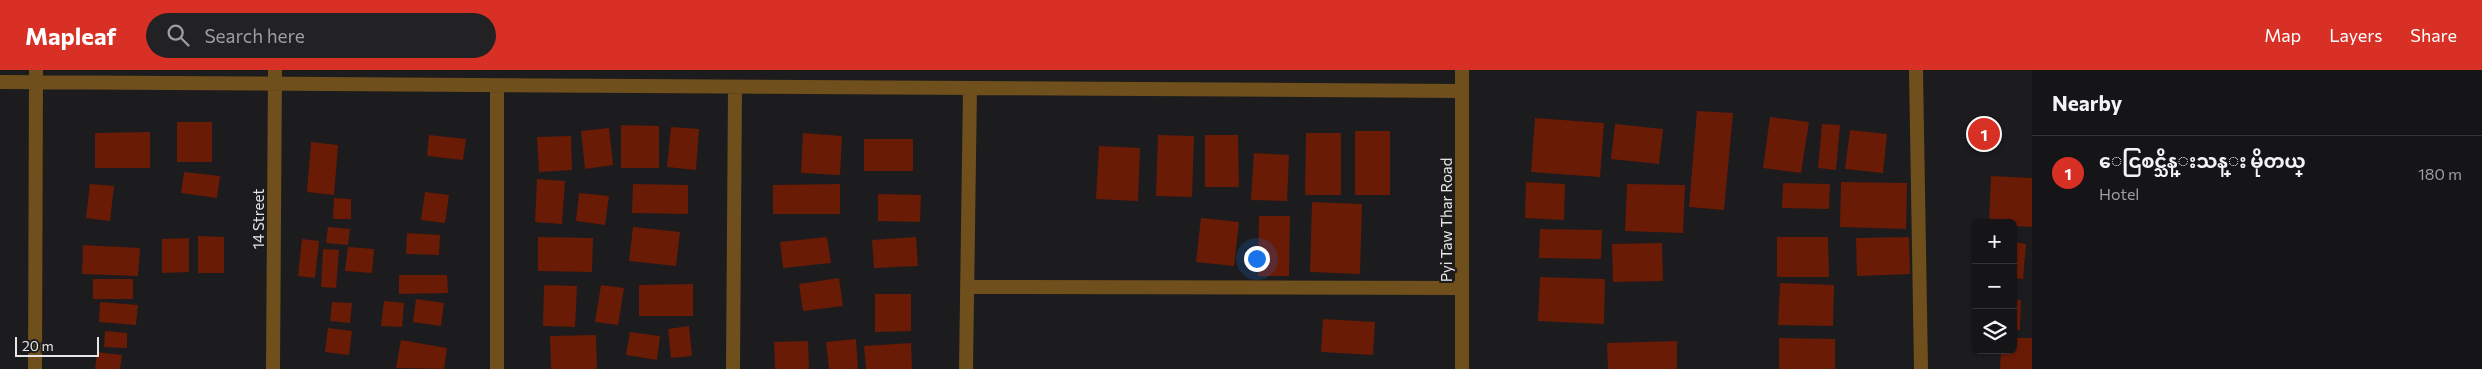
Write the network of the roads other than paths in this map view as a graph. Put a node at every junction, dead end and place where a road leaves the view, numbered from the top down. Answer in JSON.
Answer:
{"nodes":[{"id":1,"x":275,"y":70,"type":"edge"},
{"id":2,"x":1462,"y":70,"type":"edge"},
{"id":3,"x":1916,"y":70,"type":"edge"},
{"id":4,"x":36,"y":76,"type":"edge"},
{"id":5,"x":0,"y":82,"type":"edge"},
{"id":6,"x":275,"y":84,"type":"junction"},
{"id":7,"x":497,"y":86,"type":"junction"},
{"id":8,"x":735,"y":87,"type":"junction"},
{"id":9,"x":970,"y":88,"type":"junction"},
{"id":10,"x":1462,"y":91,"type":"junction"},
{"id":11,"x":967,"y":287,"type":"junction"},
{"id":12,"x":1462,"y":288,"type":"junction"},
{"id":13,"x":35,"y":369,"type":"edge"},
{"id":14,"x":274,"y":369,"type":"edge"},
{"id":15,"x":497,"y":369,"type":"edge"},
{"id":16,"x":733,"y":369,"type":"edge"},
{"id":17,"x":966,"y":369,"type":"edge"},
{"id":18,"x":1462,"y":369,"type":"edge"},
{"id":19,"x":1921,"y":369,"type":"edge"}],
"edges":[{"from":1,"to":6,"type":"street","name":"14 Street"},
{"from":2,"to":10,"type":"street","name":"Pyi Taw Thar Road"},
{"from":3,"to":19,"type":"street"},
{"from":4,"to":5,"type":"street"},
{"from":4,"to":6,"type":"street"},
{"from":4,"to":13,"type":"street"},
{"from":6,"to":7,"type":"street"},
{"from":6,"to":14,"type":"street","name":"14 Street"},
{"from":7,"to":8,"type":"street"},
{"from":7,"to":15,"type":"street"},
{"from":8,"to":9,"type":"street"},
{"from":8,"to":16,"type":"street"},
{"from":9,"to":10,"type":"street"},
{"from":9,"to":11,"type":"street"},
{"from":10,"to":12,"type":"street","name":"Pyi Taw Thar Road"},
{"from":11,"to":12,"type":"street"},
{"from":11,"to":17,"type":"street"},
{"from":12,"to":18,"type":"street","name":"Pyi Taw Thar Road"}]}
